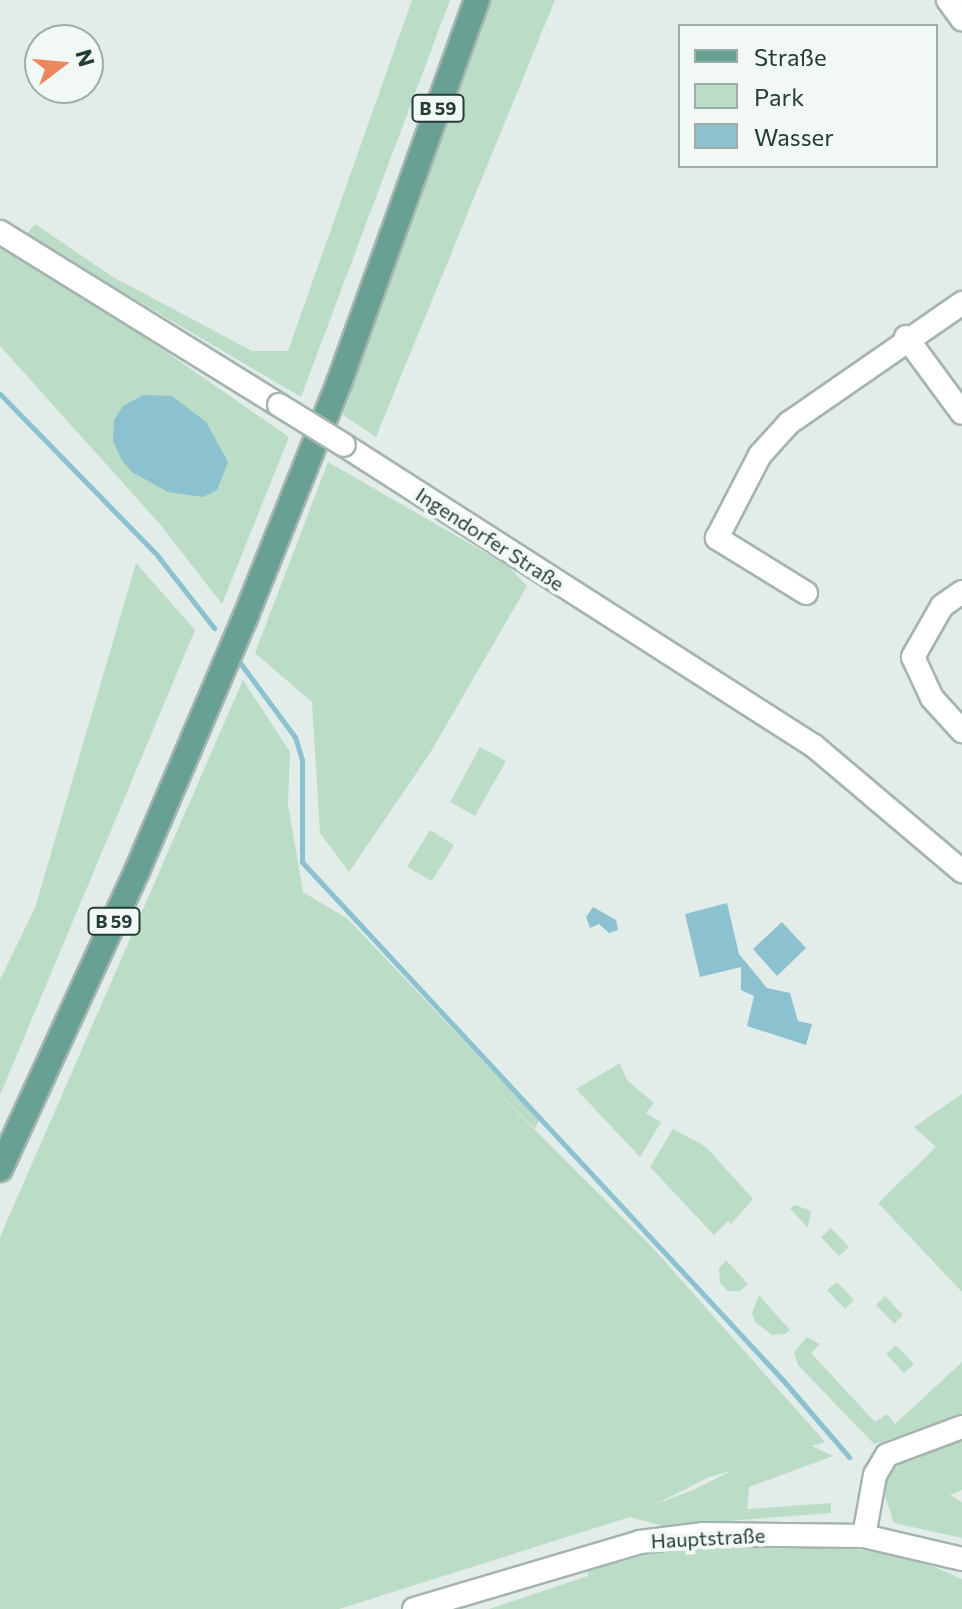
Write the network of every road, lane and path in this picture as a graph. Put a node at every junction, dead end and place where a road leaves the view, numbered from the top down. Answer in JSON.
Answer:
{"nodes":[{"id":1,"x":477,"y":0,"type":"edge"},
{"id":2,"x":948,"y":0,"type":"edge"},
{"id":3,"x":962,"y":19,"type":"edge"},
{"id":4,"x":0,"y":232,"type":"edge"},
{"id":5,"x":962,"y":303,"type":"edge"},
{"id":6,"x":906,"y":337,"type":"junction"},
{"id":7,"x":962,"y":413,"type":"edge"},
{"id":8,"x":962,"y":592,"type":"edge"},
{"id":9,"x":806,"y":593,"type":"dead end"},
{"id":10,"x":962,"y":731,"type":"edge"},
{"id":11,"x":962,"y":871,"type":"edge"},
{"id":12,"x":0,"y":1169,"type":"edge"},
{"id":13,"x":962,"y":1427,"type":"edge"},
{"id":14,"x":864,"y":1536,"type":"junction"},
{"id":15,"x":962,"y":1559,"type":"edge"},
{"id":16,"x":414,"y":1609,"type":"edge"}],
"edges":[{"from":1,"to":12,"type":"main road","number":"B 59"},
{"from":2,"to":3,"type":"street"},
{"from":4,"to":11,"type":"street","name":"Ingendorfer Straße","bridge":true},
{"from":5,"to":6,"type":"street"},
{"from":6,"to":7,"type":"street"},
{"from":6,"to":9,"type":"street"},
{"from":8,"to":10,"type":"street"},
{"from":13,"to":14,"type":"street"},
{"from":14,"to":15,"type":"street","name":"Hauptstraße"},
{"from":14,"to":16,"type":"street","name":"Hauptstraße"}]}
